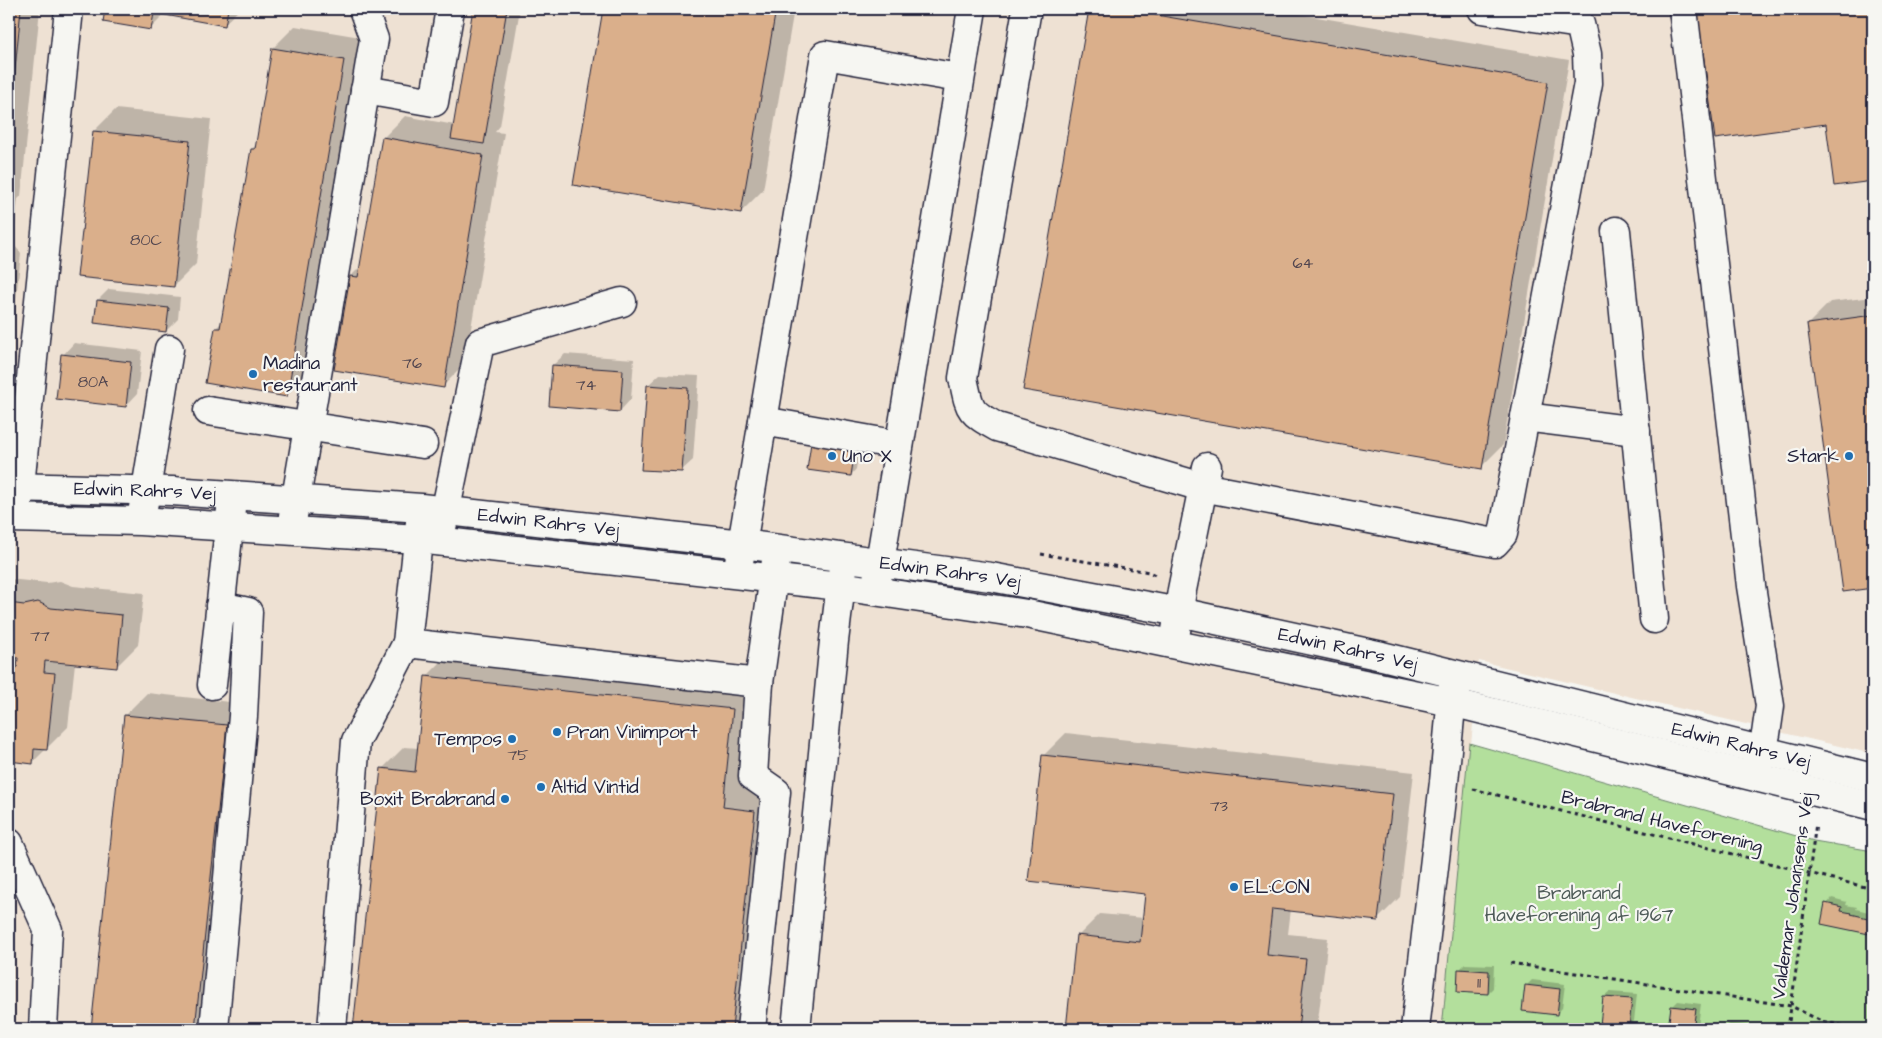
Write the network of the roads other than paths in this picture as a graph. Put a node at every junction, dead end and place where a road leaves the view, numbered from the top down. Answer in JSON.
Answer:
{"nodes":[{"id":1,"x":69,"y":9,"type":"edge"},
{"id":2,"x":362,"y":9,"type":"edge"},
{"id":3,"x":450,"y":9,"type":"edge"},
{"id":4,"x":972,"y":9,"type":"edge"},
{"id":5,"x":1027,"y":9,"type":"edge"},
{"id":6,"x":1482,"y":9,"type":"edge"},
{"id":7,"x":1683,"y":9,"type":"edge"},
{"id":8,"x":1579,"y":16,"type":"edge"},
{"id":9,"x":959,"y":78,"type":"junction"},
{"id":10,"x":365,"y":90,"type":"junction"},
{"id":11,"x":1616,"y":231,"type":"dead end"},
{"id":12,"x":622,"y":302,"type":"dead end"},
{"id":13,"x":169,"y":349,"type":"dead end"},
{"id":14,"x":208,"y":411,"type":"dead end"},
{"id":15,"x":1525,"y":417,"type":"junction"},
{"id":16,"x":763,"y":421,"type":"junction"},
{"id":17,"x":308,"y":427,"type":"junction"},
{"id":18,"x":1636,"y":430,"type":"junction"},
{"id":19,"x":423,"y":444,"type":"dead end"},
{"id":20,"x":899,"y":445,"type":"junction"},
{"id":21,"x":1204,"y":477,"type":"junction"},
{"id":22,"x":14,"y":487,"type":"edge"},
{"id":23,"x":146,"y":490,"type":"junction"},
{"id":24,"x":232,"y":495,"type":"junction"},
{"id":25,"x":296,"y":498,"type":"junction"},
{"id":26,"x":433,"y":509,"type":"junction"},
{"id":27,"x":13,"y":518,"type":"edge"},
{"id":28,"x":140,"y":521,"type":"junction"},
{"id":29,"x":229,"y":526,"type":"junction"},
{"id":30,"x":291,"y":530,"type":"junction"},
{"id":31,"x":429,"y":540,"type":"junction"},
{"id":32,"x":742,"y":544,"type":"junction"},
{"id":33,"x":777,"y":549,"type":"junction"},
{"id":34,"x":846,"y":557,"type":"junction"},
{"id":35,"x":880,"y":561,"type":"junction"},
{"id":36,"x":737,"y":574,"type":"junction"},
{"id":37,"x":773,"y":578,"type":"junction"},
{"id":38,"x":840,"y":586,"type":"junction"},
{"id":39,"x":875,"y":591,"type":"junction"},
{"id":40,"x":220,"y":606,"type":"junction"},
{"id":41,"x":1179,"y":612,"type":"junction"},
{"id":42,"x":1654,"y":619,"type":"dead end"},
{"id":43,"x":407,"y":642,"type":"junction"},
{"id":44,"x":1175,"y":645,"type":"junction"},
{"id":45,"x":1454,"y":674,"type":"junction"},
{"id":46,"x":759,"y":683,"type":"junction"},
{"id":47,"x":212,"y":685,"type":"dead end"},
{"id":48,"x":1451,"y":702,"type":"junction"},
{"id":49,"x":1762,"y":750,"type":"junction"},
{"id":50,"x":1755,"y":776,"type":"junction"},
{"id":51,"x":1873,"y":778,"type":"edge"},
{"id":52,"x":1873,"y":806,"type":"edge"},
{"id":53,"x":9,"y":843,"type":"edge"},
{"id":54,"x":43,"y":1029,"type":"edge"},
{"id":55,"x":214,"y":1029,"type":"edge"},
{"id":56,"x":332,"y":1029,"type":"edge"},
{"id":57,"x":751,"y":1029,"type":"edge"},
{"id":58,"x":796,"y":1029,"type":"edge"},
{"id":59,"x":1415,"y":1029,"type":"edge"}],
"edges":[{"from":1,"to":22,"type":"street"},
{"from":2,"to":10,"type":"street"},
{"from":3,"to":10,"type":"street"},
{"from":4,"to":9,"type":"street"},
{"from":5,"to":21,"type":"street"},
{"from":6,"to":8,"type":"street"},
{"from":7,"to":49,"type":"street"},
{"from":8,"to":15,"type":"street"},
{"from":9,"to":16,"type":"street"},
{"from":9,"to":20,"type":"street"},
{"from":10,"to":17,"type":"street"},
{"from":11,"to":18,"type":"street"},
{"from":12,"to":26,"type":"street"},
{"from":13,"to":23,"type":"street"},
{"from":14,"to":17,"type":"street"},
{"from":15,"to":18,"type":"street"},
{"from":15,"to":21,"type":"street"},
{"from":16,"to":20,"type":"street"},
{"from":16,"to":32,"type":"street"},
{"from":17,"to":19,"type":"street"},
{"from":17,"to":25,"type":"street"},
{"from":18,"to":42,"type":"street"},
{"from":20,"to":35,"type":"street"},
{"from":21,"to":41,"type":"street"},
{"from":22,"to":23,"type":"street","name":"Edwin Rahrs Vej"},
{"from":22,"to":27,"type":"street"},
{"from":23,"to":24,"type":"street","name":"Edwin Rahrs Vej"},
{"from":23,"to":28,"type":"street"},
{"from":24,"to":25,"type":"street","name":"Edwin Rahrs Vej"},
{"from":24,"to":29,"type":"street"},
{"from":25,"to":26,"type":"street","name":"Edwin Rahrs Vej"},
{"from":25,"to":30,"type":"street"},
{"from":26,"to":31,"type":"street"},
{"from":26,"to":32,"type":"street","name":"Edwin Rahrs Vej"},
{"from":27,"to":28,"type":"street","name":"Edwin Rahrs Vej"},
{"from":28,"to":29,"type":"street","name":"Edwin Rahrs Vej"},
{"from":29,"to":30,"type":"street","name":"Edwin Rahrs Vej"},
{"from":29,"to":40,"type":"street"},
{"from":30,"to":31,"type":"street","name":"Edwin Rahrs Vej"},
{"from":31,"to":36,"type":"street","name":"Edwin Rahrs Vej"},
{"from":31,"to":43,"type":"street"},
{"from":32,"to":33,"type":"street","name":"Edwin Rahrs Vej"},
{"from":32,"to":36,"type":"street"},
{"from":33,"to":34,"type":"street","name":"Edwin Rahrs Vej"},
{"from":33,"to":37,"type":"street"},
{"from":34,"to":35,"type":"street","name":"Edwin Rahrs Vej"},
{"from":34,"to":38,"type":"street"},
{"from":35,"to":39,"type":"street"},
{"from":35,"to":41,"type":"street","name":"Edwin Rahrs Vej"},
{"from":36,"to":37,"type":"street","name":"Edwin Rahrs Vej"},
{"from":37,"to":38,"type":"street","name":"Edwin Rahrs Vej"},
{"from":37,"to":46,"type":"street"},
{"from":38,"to":39,"type":"street","name":"Edwin Rahrs Vej"},
{"from":38,"to":58,"type":"street"},
{"from":39,"to":44,"type":"street","name":"Edwin Rahrs Vej"},
{"from":40,"to":47,"type":"street"},
{"from":40,"to":55,"type":"street"},
{"from":41,"to":44,"type":"street"},
{"from":41,"to":45,"type":"street","name":"Edwin Rahrs Vej"},
{"from":43,"to":46,"type":"street"},
{"from":43,"to":56,"type":"street"},
{"from":44,"to":48,"type":"street","name":"Edwin Rahrs Vej"},
{"from":45,"to":48,"type":"street"},
{"from":45,"to":49,"type":"street","name":"Edwin Rahrs Vej"},
{"from":46,"to":57,"type":"street"},
{"from":48,"to":50,"type":"street","name":"Edwin Rahrs Vej"},
{"from":48,"to":59,"type":"street"},
{"from":49,"to":50,"type":"street"},
{"from":49,"to":51,"type":"street","name":"Edwin Rahrs Vej"},
{"from":50,"to":52,"type":"street","name":"Edwin Rahrs Vej"},
{"from":53,"to":54,"type":"street"}]}
